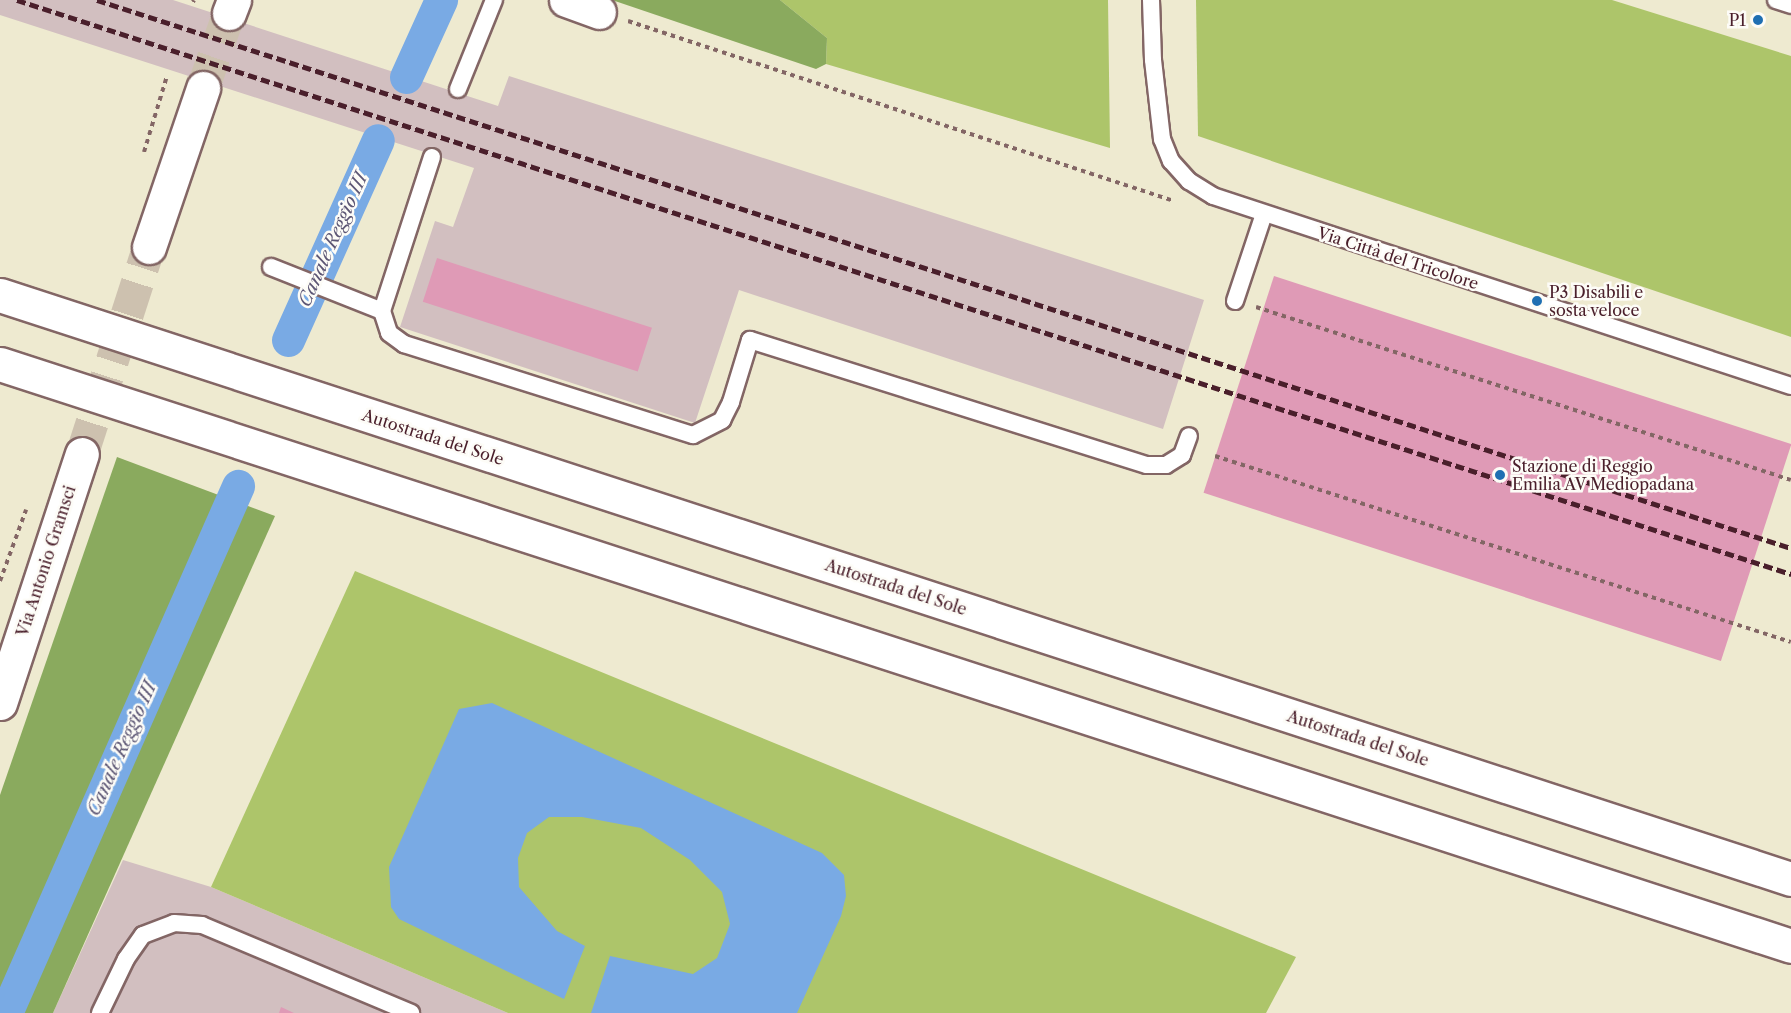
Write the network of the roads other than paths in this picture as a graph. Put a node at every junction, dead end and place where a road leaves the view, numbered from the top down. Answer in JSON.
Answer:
{"nodes":[{"id":1,"x":494,"y":0,"type":"edge"},
{"id":2,"x":566,"y":0,"type":"edge"},
{"id":3,"x":1152,"y":0,"type":"edge"},
{"id":4,"x":1776,"y":0,"type":"edge"},
{"id":5,"x":1791,"y":5,"type":"edge"},
{"id":6,"x":599,"y":12,"type":"road end"},
{"id":7,"x":202,"y":88,"type":"tunnel mouth"},
{"id":8,"x":458,"y":89,"type":"dead end"},
{"id":9,"x":432,"y":157,"type":"dead end"},
{"id":10,"x":1264,"y":214,"type":"junction"},
{"id":11,"x":149,"y":247,"type":"tunnel mouth"},
{"id":12,"x":271,"y":267,"type":"dead end"},
{"id":13,"x":0,"y":296,"type":"edge"},
{"id":14,"x":1235,"y":301,"type":"dead end"},
{"id":15,"x":382,"y":311,"type":"junction"},
{"id":16,"x":0,"y":364,"type":"edge"},
{"id":17,"x":1791,"y":387,"type":"edge"},
{"id":18,"x":1189,"y":436,"type":"dead end"},
{"id":19,"x":82,"y":454,"type":"tunnel mouth"},
{"id":20,"x":0,"y":703,"type":"edge"},
{"id":21,"x":1791,"y":879,"type":"edge"},
{"id":22,"x":1791,"y":946,"type":"edge"},
{"id":23,"x":99,"y":1013,"type":"edge"},
{"id":24,"x":411,"y":1013,"type":"edge"}],
"edges":[{"from":1,"to":8,"type":"lane"},
{"from":2,"to":6,"type":"main road"},
{"from":3,"to":10,"type":"lane","name":"Via Città del Tricolore"},
{"from":4,"to":5,"type":"lane"},
{"from":7,"to":11,"type":"main road"},
{"from":9,"to":15,"type":"lane"},
{"from":10,"to":14,"type":"lane"},
{"from":10,"to":17,"type":"lane","name":"Via Città del Tricolore"},
{"from":12,"to":15,"type":"lane"},
{"from":13,"to":21,"type":"main road","name":"Autostrada del Sole"},
{"from":15,"to":18,"type":"lane"},
{"from":16,"to":22,"type":"main road"},
{"from":19,"to":20,"type":"main road","name":"Via Antonio Gramsci"},
{"from":23,"to":24,"type":"lane"}]}
